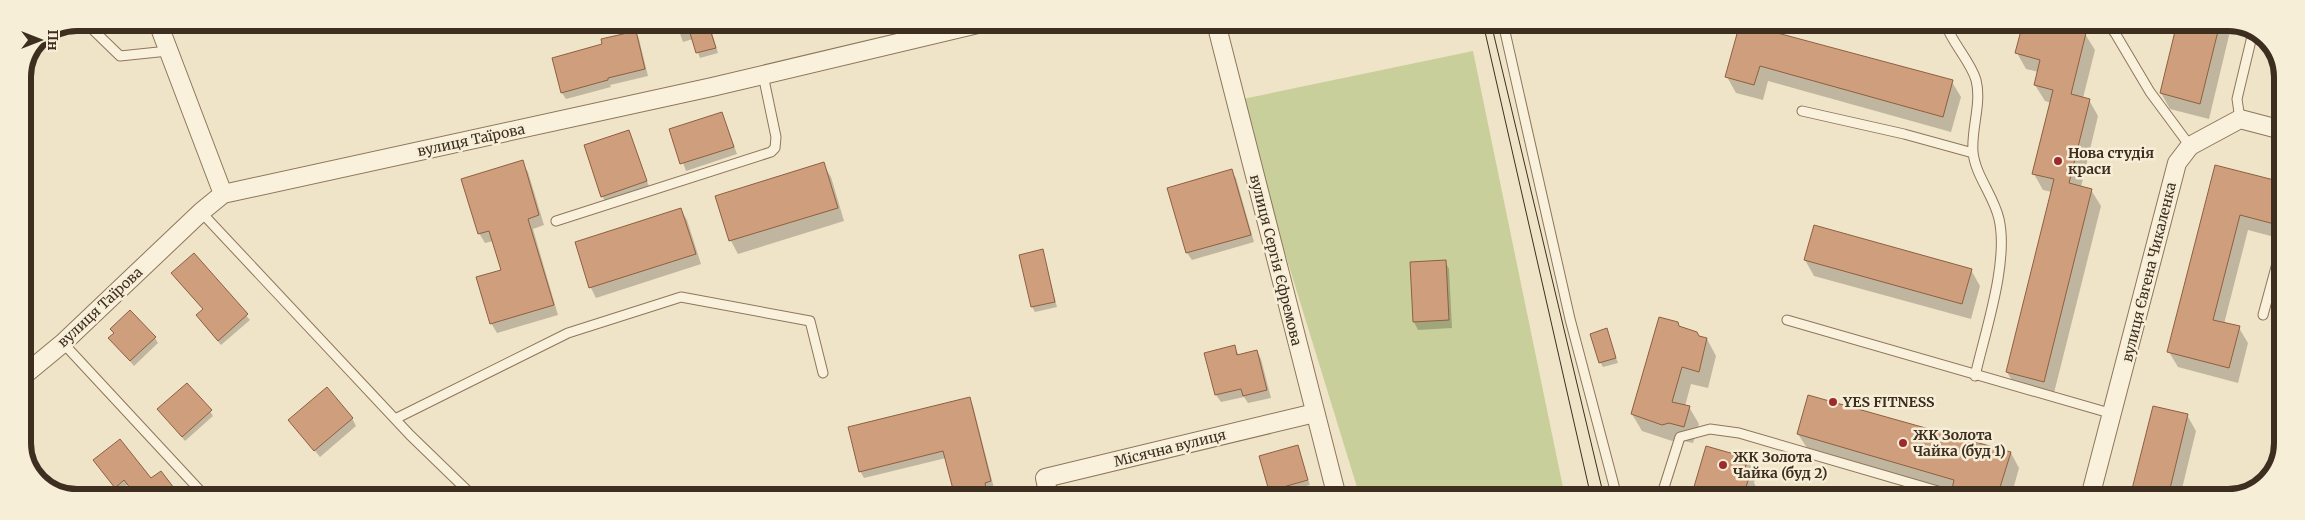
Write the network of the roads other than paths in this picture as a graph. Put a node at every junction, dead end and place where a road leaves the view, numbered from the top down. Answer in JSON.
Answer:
{"nodes":[{"id":1,"x":95,"y":31,"type":"edge"},
{"id":2,"x":161,"y":31,"type":"edge"},
{"id":3,"x":948,"y":31,"type":"edge"},
{"id":4,"x":1218,"y":31,"type":"edge"},
{"id":5,"x":1505,"y":31,"type":"edge"},
{"id":6,"x":1949,"y":31,"type":"edge"},
{"id":7,"x":2113,"y":31,"type":"edge"},
{"id":8,"x":2252,"y":38,"type":"edge"},
{"id":9,"x":168,"y":51,"type":"junction"},
{"id":10,"x":763,"y":75,"type":"junction"},
{"id":11,"x":1802,"y":111,"type":"dead end"},
{"id":12,"x":2240,"y":119,"type":"junction"},
{"id":13,"x":2274,"y":128,"type":"edge"},
{"id":14,"x":2190,"y":146,"type":"junction"},
{"id":15,"x":1973,"y":153,"type":"junction"},
{"id":16,"x":223,"y":194,"type":"junction"},
{"id":17,"x":201,"y":212,"type":"junction"},
{"id":18,"x":556,"y":221,"type":"dead end"},
{"id":19,"x":2274,"y":275,"type":"edge"},
{"id":20,"x":2263,"y":315,"type":"dead end"},
{"id":21,"x":1787,"y":320,"type":"dead end"},
{"id":22,"x":63,"y":343,"type":"junction"},
{"id":23,"x":31,"y":369,"type":"edge"},
{"id":24,"x":823,"y":373,"type":"dead end"},
{"id":25,"x":1975,"y":376,"type":"junction"},
{"id":26,"x":1315,"y":413,"type":"junction"},
{"id":27,"x":2113,"y":414,"type":"junction"},
{"id":28,"x":396,"y":419,"type":"junction"},
{"id":29,"x":199,"y":489,"type":"edge"},
{"id":30,"x":466,"y":489,"type":"edge"},
{"id":31,"x":1047,"y":489,"type":"edge"},
{"id":32,"x":1335,"y":489,"type":"edge"},
{"id":33,"x":1615,"y":489,"type":"edge"},
{"id":34,"x":1664,"y":489,"type":"edge"},
{"id":35,"x":1931,"y":489,"type":"edge"},
{"id":36,"x":2092,"y":489,"type":"edge"}],
"edges":[{"from":1,"to":9,"type":"lane"},
{"from":2,"to":9,"type":"street"},
{"from":3,"to":10,"type":"street","name":"вулиця Таїрова"},
{"from":4,"to":26,"type":"street","name":"вулиця Сергія Єфремова"},
{"from":5,"to":33,"type":"lane"},
{"from":6,"to":15,"type":"lane"},
{"from":7,"to":14,"type":"lane"},
{"from":8,"to":12,"type":"lane"},
{"from":9,"to":16,"type":"street"},
{"from":10,"to":16,"type":"street","name":"вулиця Таїрова"},
{"from":10,"to":18,"type":"lane"},
{"from":11,"to":15,"type":"lane"},
{"from":12,"to":13,"type":"street"},
{"from":12,"to":14,"type":"street","name":"вулиця Євгена Чикаленка"},
{"from":14,"to":27,"type":"street","name":"вулиця Євгена Чикаленка"},
{"from":15,"to":25,"type":"lane"},
{"from":16,"to":17,"type":"street","name":"вулиця Таїрова"},
{"from":17,"to":22,"type":"street","name":"вулиця Таїрова"},
{"from":17,"to":28,"type":"lane"},
{"from":19,"to":20,"type":"lane"},
{"from":21,"to":25,"type":"lane"},
{"from":22,"to":23,"type":"street","name":"вулиця Таїрова"},
{"from":22,"to":29,"type":"lane"},
{"from":24,"to":28,"type":"lane"},
{"from":25,"to":27,"type":"lane"},
{"from":26,"to":31,"type":"street","name":"Місячна вулиця"},
{"from":26,"to":32,"type":"street","name":"вулиця Сергія Єфремова"},
{"from":27,"to":36,"type":"street","name":"вулиця Євгена Чикаленка"},
{"from":28,"to":30,"type":"lane"},
{"from":34,"to":35,"type":"lane"}]}
